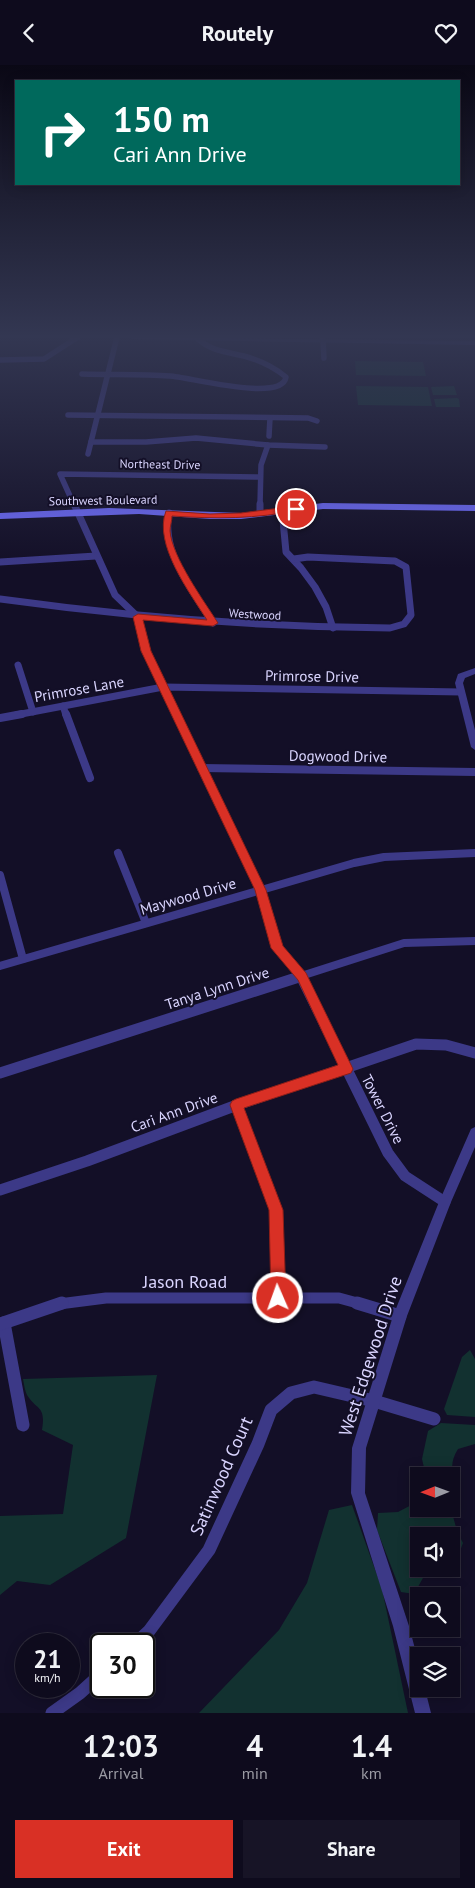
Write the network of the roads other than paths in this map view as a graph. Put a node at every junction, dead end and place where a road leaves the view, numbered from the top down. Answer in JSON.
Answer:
{"nodes":[{"id":1,"x":68,"y":415,"type":"dead end"},
{"id":2,"x":97,"y":415,"type":"junction"},
{"id":3,"x":270,"y":418,"type":"junction"},
{"id":4,"x":316,"y":421,"type":"dead end"},
{"id":5,"x":269,"y":436,"type":"dead end"},
{"id":6,"x":91,"y":442,"type":"junction"},
{"id":7,"x":268,"y":445,"type":"junction"},
{"id":8,"x":325,"y":447,"type":"dead end"},
{"id":9,"x":88,"y":454,"type":"dead end"},
{"id":10,"x":260,"y":477,"type":"junction"},
{"id":11,"x":475,"y":507,"type":"edge"},
{"id":12,"x":282,"y":510,"type":"junction"},
{"id":13,"x":77,"y":512,"type":"junction"},
{"id":14,"x":169,"y":513,"type":"junction"},
{"id":15,"x":260,"y":513,"type":"junction"},
{"id":16,"x":0,"y":516,"type":"edge"},
{"id":17,"x":96,"y":556,"type":"junction"},
{"id":18,"x":294,"y":559,"type":"junction"},
{"id":19,"x":0,"y":562,"type":"edge"},
{"id":20,"x":115,"y":595,"type":"junction"},
{"id":21,"x":0,"y":599,"type":"edge"},
{"id":22,"x":101,"y":613,"type":"junction"},
{"id":23,"x":138,"y":617,"type":"junction"},
{"id":24,"x":213,"y":623,"type":"junction"},
{"id":25,"x":333,"y":628,"type":"junction"},
{"id":26,"x":18,"y":665,"type":"dead end"},
{"id":27,"x":475,"y":671,"type":"edge"},
{"id":28,"x":162,"y":687,"type":"junction"},
{"id":29,"x":461,"y":692,"type":"junction"},
{"id":30,"x":63,"y":706,"type":"junction"},
{"id":31,"x":33,"y":711,"type":"junction"},
{"id":32,"x":0,"y":718,"type":"edge"},
{"id":33,"x":475,"y":747,"type":"edge"},
{"id":34,"x":202,"y":768,"type":"junction"},
{"id":35,"x":475,"y":772,"type":"edge"},
{"id":36,"x":90,"y":778,"type":"dead end"},
{"id":37,"x":118,"y":853,"type":"dead end"},
{"id":38,"x":475,"y":853,"type":"edge"},
{"id":39,"x":0,"y":875,"type":"edge"},
{"id":40,"x":261,"y":890,"type":"junction"},
{"id":41,"x":146,"y":923,"type":"junction"},
{"id":42,"x":475,"y":941,"type":"edge"},
{"id":43,"x":23,"y":959,"type":"junction"},
{"id":44,"x":0,"y":966,"type":"edge"},
{"id":45,"x":302,"y":977,"type":"junction"},
{"id":46,"x":475,"y":1053,"type":"edge"},
{"id":47,"x":346,"y":1069,"type":"junction"},
{"id":48,"x":0,"y":1073,"type":"edge"},
{"id":49,"x":236,"y":1105,"type":"junction"},
{"id":50,"x":475,"y":1133,"type":"edge"},
{"id":51,"x":0,"y":1190,"type":"edge"},
{"id":52,"x":445,"y":1202,"type":"junction"},
{"id":53,"x":278,"y":1298,"type":"junction"},
{"id":54,"x":400,"y":1316,"type":"junction"},
{"id":55,"x":2,"y":1323,"type":"edge"},
{"id":56,"x":374,"y":1401,"type":"junction"},
{"id":57,"x":434,"y":1419,"type":"dead end"},
{"id":58,"x":23,"y":1425,"type":"dead end"},
{"id":59,"x":147,"y":1633,"type":"edge"},
{"id":60,"x":90,"y":1684,"type":"edge"},
{"id":61,"x":52,"y":1713,"type":"edge"},
{"id":62,"x":423,"y":1713,"type":"edge"}],
"edges":[{"from":1,"to":2,"type":"street"},
{"from":2,"to":3,"type":"street"},
{"from":2,"to":6,"type":"street"},
{"from":3,"to":4,"type":"street"},
{"from":3,"to":5,"type":"street"},
{"from":6,"to":7,"type":"street"},
{"from":6,"to":9,"type":"street"},
{"from":7,"to":8,"type":"street"},
{"from":7,"to":10,"type":"street"},
{"from":10,"to":13,"type":"street","name":"Northeast Drive"},
{"from":10,"to":15,"type":"street"},
{"from":11,"to":12,"type":"main road","name":"Southwest Boulevard"},
{"from":12,"to":15,"type":"main road","name":"Southwest Boulevard"},
{"from":12,"to":18,"type":"street"},
{"from":13,"to":14,"type":"main road","name":"Southwest Boulevard"},
{"from":13,"to":16,"type":"main road","name":"Southwest Boulevard"},
{"from":13,"to":17,"type":"street"},
{"from":14,"to":15,"type":"main road","name":"Southwest Boulevard"},
{"from":14,"to":24,"type":"street"},
{"from":17,"to":19,"type":"street"},
{"from":17,"to":20,"type":"street"},
{"from":18,"to":25,"type":"street"},
{"from":18,"to":25,"type":"street","name":"Westwood"},
{"from":20,"to":22,"type":"street"},
{"from":20,"to":23,"type":"street"},
{"from":21,"to":22,"type":"street","name":"Westwood"},
{"from":22,"to":23,"type":"street","name":"Westwood"},
{"from":23,"to":24,"type":"street","name":"Westwood"},
{"from":23,"to":28,"type":"street","name":"Tower Drive"},
{"from":24,"to":25,"type":"street","name":"Westwood"},
{"from":26,"to":31,"type":"street"},
{"from":27,"to":29,"type":"street"},
{"from":28,"to":29,"type":"street","name":"Primrose Drive"},
{"from":28,"to":30,"type":"street","name":"Primrose Lane"},
{"from":28,"to":34,"type":"street","name":"Tower Drive"},
{"from":29,"to":33,"type":"street"},
{"from":30,"to":31,"type":"street","name":"Primrose Lane"},
{"from":30,"to":36,"type":"street"},
{"from":31,"to":32,"type":"street","name":"Primrose Lane"},
{"from":34,"to":35,"type":"street","name":"Dogwood Drive"},
{"from":34,"to":40,"type":"street","name":"Tower Drive"},
{"from":37,"to":41,"type":"street"},
{"from":38,"to":40,"type":"street","name":"Maywood Drive"},
{"from":39,"to":43,"type":"street"},
{"from":40,"to":41,"type":"street","name":"Maywood Drive"},
{"from":40,"to":45,"type":"street","name":"Tower Drive"},
{"from":41,"to":43,"type":"street","name":"Maywood Drive"},
{"from":42,"to":45,"type":"street","name":"Tanya Lynn Drive"},
{"from":43,"to":44,"type":"street","name":"Maywood Drive"},
{"from":45,"to":47,"type":"street","name":"Tower Drive"},
{"from":45,"to":48,"type":"street","name":"Tanya Lynn Drive"},
{"from":46,"to":47,"type":"street","name":"Cari Ann Drive"},
{"from":47,"to":49,"type":"street","name":"Cari Ann Drive"},
{"from":47,"to":52,"type":"street","name":"Tower Drive"},
{"from":49,"to":51,"type":"street","name":"Cari Ann Drive"},
{"from":49,"to":53,"type":"street"},
{"from":50,"to":52,"type":"street","name":"West Edgewood Drive"},
{"from":52,"to":54,"type":"street","name":"West Edgewood Drive"},
{"from":53,"to":54,"type":"street","name":"Jason Road"},
{"from":53,"to":55,"type":"street","name":"Jason Road"},
{"from":54,"to":56,"type":"street","name":"West Edgewood Drive"},
{"from":55,"to":58,"type":"street"},
{"from":56,"to":57,"type":"street"},
{"from":56,"to":59,"type":"street","name":"Satinwood Court"},
{"from":56,"to":62,"type":"street","name":"West Edgewood Drive"},
{"from":60,"to":61,"type":"street"}]}
